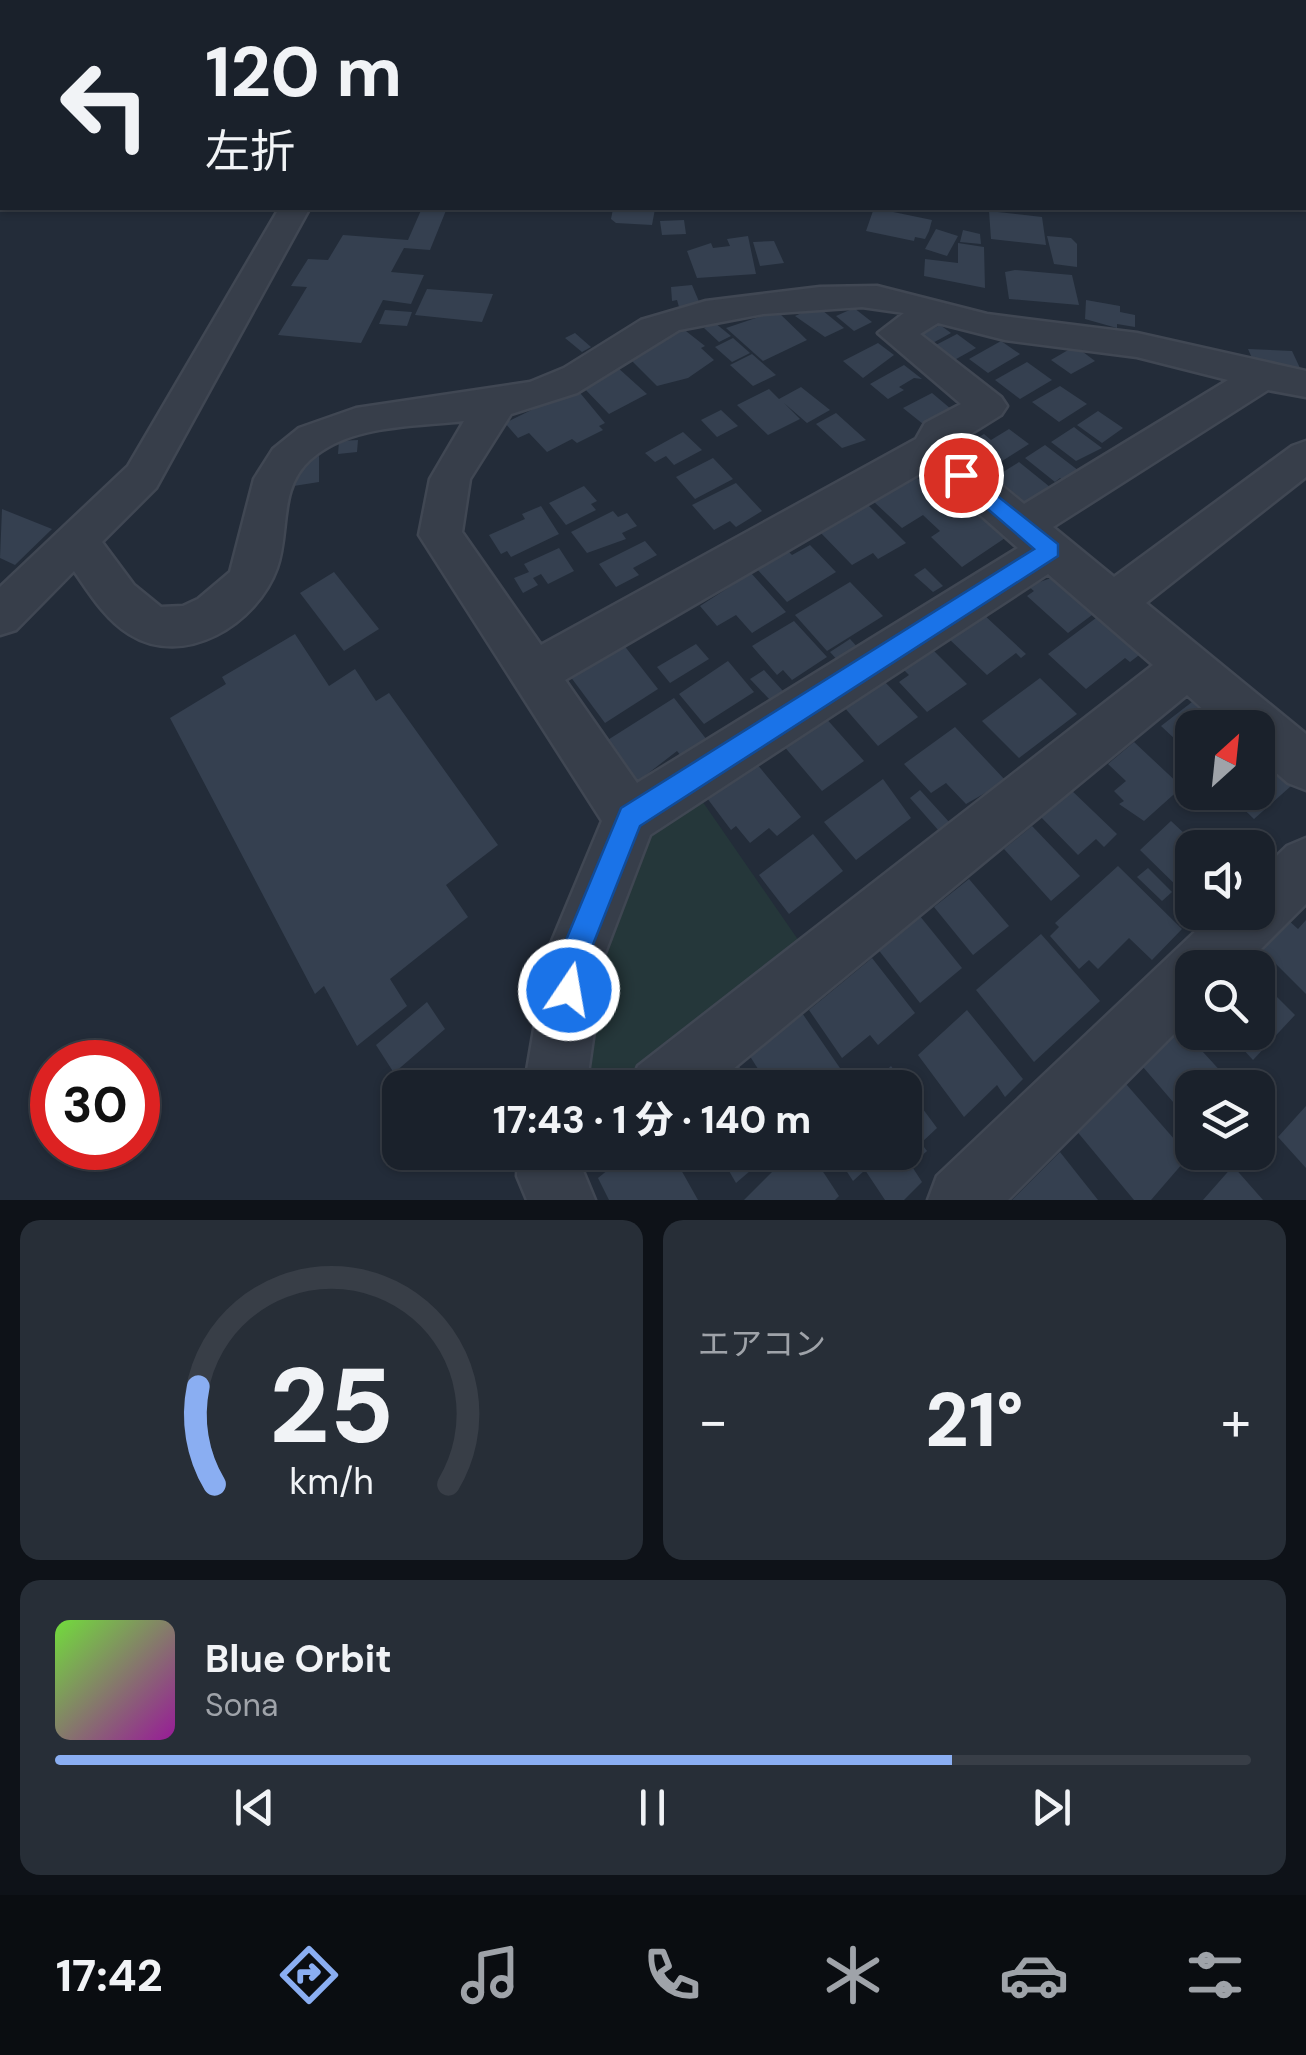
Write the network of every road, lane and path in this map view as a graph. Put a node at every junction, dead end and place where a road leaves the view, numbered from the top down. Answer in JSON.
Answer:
{"nodes":[{"id":1,"x":292,"y":210,"type":"edge"},
{"id":2,"x":930,"y":313,"type":"junction"},
{"id":3,"x":1258,"y":378,"type":"junction"},
{"id":4,"x":1306,"y":384,"type":"edge"},
{"id":5,"x":497,"y":405,"type":"junction"},
{"id":6,"x":931,"y":449,"type":"junction"},
{"id":7,"x":1306,"y":456,"type":"edge"},
{"id":8,"x":1036,"y":538,"type":"junction"},
{"id":9,"x":77,"y":542,"type":"junction"},
{"id":10,"x":1113,"y":603,"type":"junction"},
{"id":11,"x":0,"y":616,"type":"edge"},
{"id":12,"x":1187,"y":666,"type":"junction"},
{"id":13,"x":536,"y":672,"type":"junction"},
{"id":14,"x":1306,"y":766,"type":"edge"},
{"id":15,"x":630,"y":817,"type":"junction"},
{"id":16,"x":1306,"y":865,"type":"edge"},
{"id":17,"x":1275,"y":895,"type":"edge"},
{"id":18,"x":1239,"y":930,"type":"edge"},
{"id":19,"x":1218,"y":950,"type":"edge"},
{"id":20,"x":1175,"y":992,"type":"edge"},
{"id":21,"x":558,"y":1070,"type":"edge"},
{"id":22,"x":682,"y":1070,"type":"edge"},
{"id":23,"x":961,"y":1200,"type":"edge"}],
"edges":[{"from":1,"to":9,"type":"street"},
{"from":2,"to":3,"type":"street"},
{"from":2,"to":5,"type":"street"},
{"from":2,"to":6,"type":"street"},
{"from":3,"to":4,"type":"street"},
{"from":3,"to":8,"type":"street"},
{"from":5,"to":9,"type":"street"},
{"from":5,"to":13,"type":"street"},
{"from":6,"to":8,"type":"street"},
{"from":6,"to":13,"type":"street"},
{"from":7,"to":10,"type":"street"},
{"from":8,"to":10,"type":"street"},
{"from":8,"to":15,"type":"street"},
{"from":9,"to":11,"type":"street"},
{"from":10,"to":12,"type":"street"},
{"from":12,"to":14,"type":"street"},
{"from":12,"to":22,"type":"street"},
{"from":13,"to":15,"type":"street"},
{"from":15,"to":21,"type":"street"},
{"from":16,"to":17,"type":"street"},
{"from":18,"to":19,"type":"street"},
{"from":20,"to":23,"type":"street"}]}
